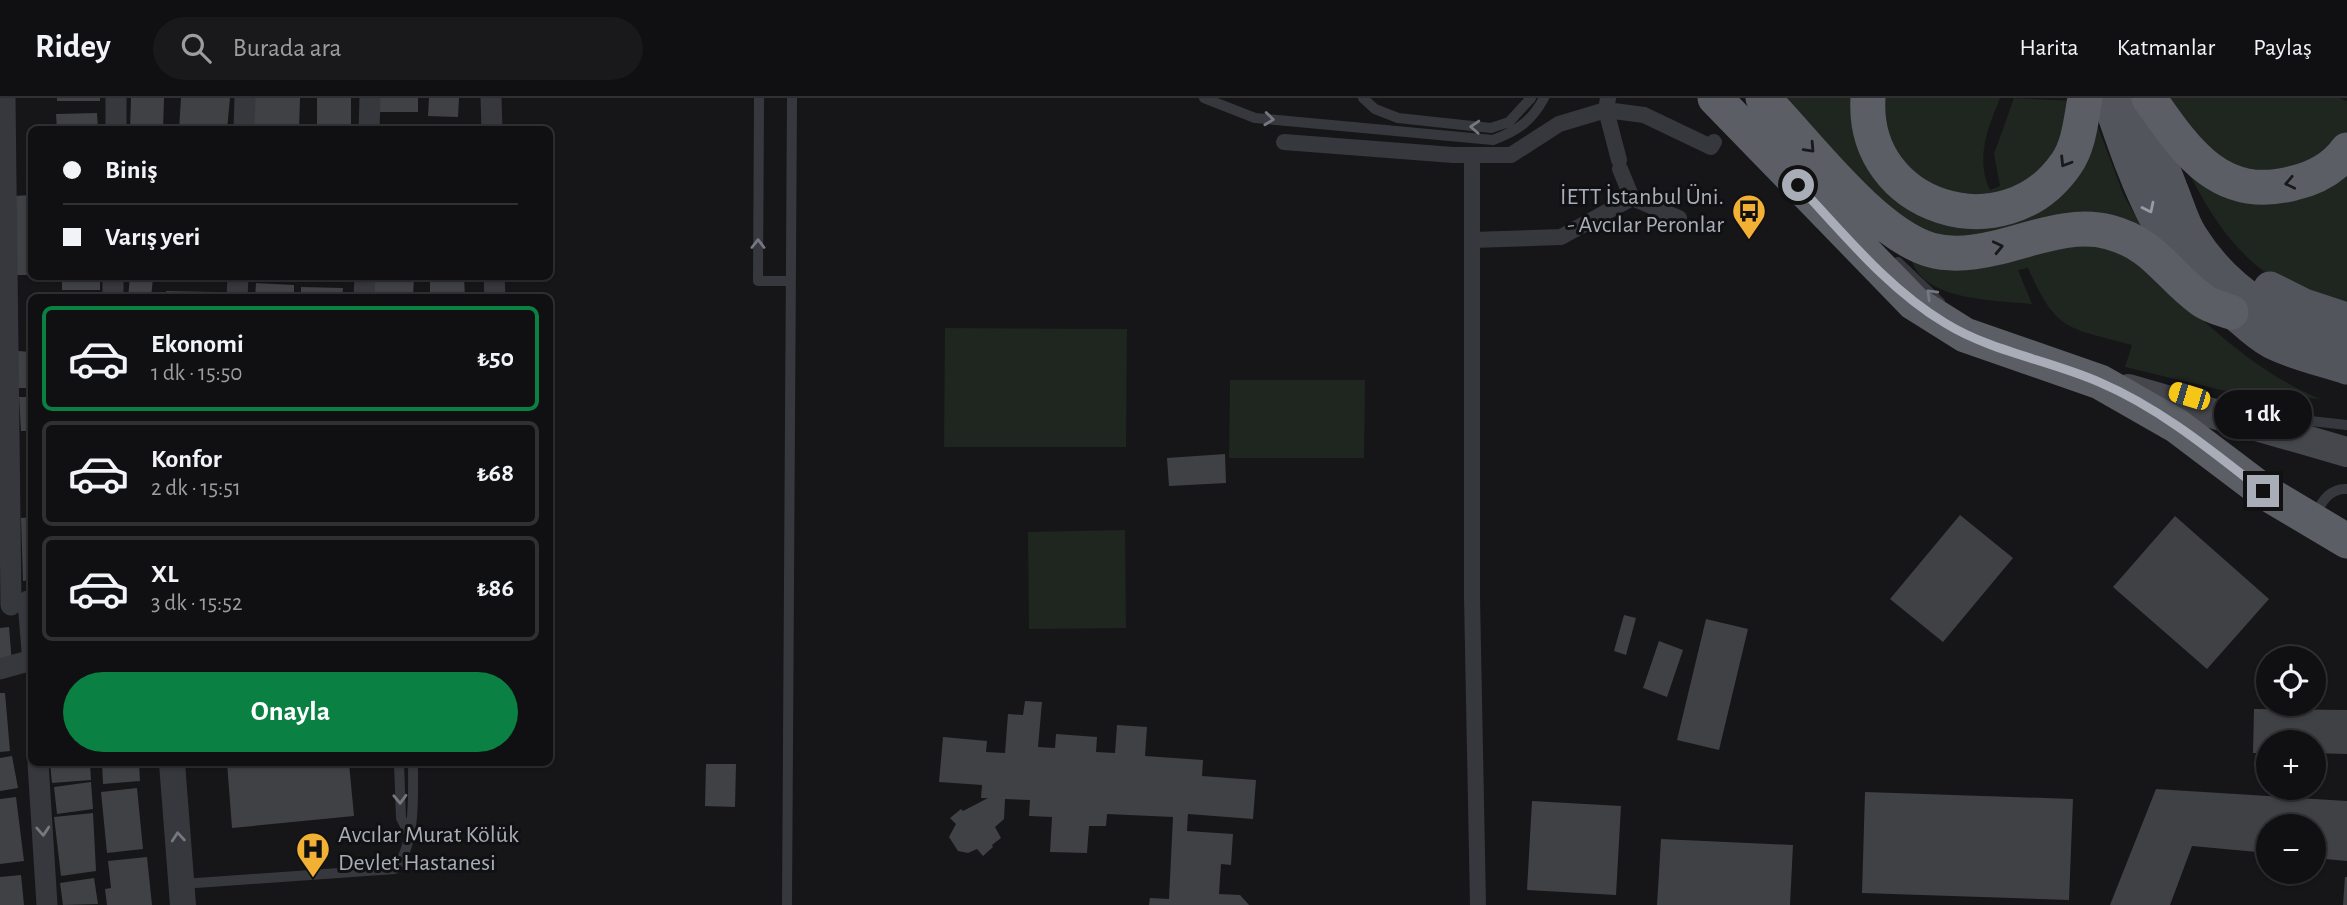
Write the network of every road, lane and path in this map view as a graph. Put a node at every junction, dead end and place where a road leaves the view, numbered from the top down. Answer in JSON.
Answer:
{"nodes":[{"id":1,"x":5,"y":98,"type":"edge"},
{"id":2,"x":116,"y":98,"type":"edge"},
{"id":3,"x":245,"y":98,"type":"edge"},
{"id":4,"x":370,"y":98,"type":"edge"},
{"id":5,"x":491,"y":98,"type":"edge"},
{"id":6,"x":759,"y":98,"type":"edge"},
{"id":7,"x":792,"y":98,"type":"edge"},
{"id":8,"x":1204,"y":98,"type":"edge"},
{"id":9,"x":1363,"y":98,"type":"edge"},
{"id":10,"x":1531,"y":98,"type":"edge"},
{"id":11,"x":1544,"y":98,"type":"edge"},
{"id":12,"x":1715,"y":98,"type":"edge"},
{"id":13,"x":1763,"y":98,"type":"edge"},
{"id":14,"x":1868,"y":98,"type":"edge"},
{"id":15,"x":2085,"y":98,"type":"edge"},
{"id":16,"x":2108,"y":98,"type":"edge"},
{"id":17,"x":2138,"y":98,"type":"edge"},
{"id":18,"x":2149,"y":98,"type":"edge"},
{"id":19,"x":1607,"y":104,"type":"edge"},
{"id":20,"x":116,"y":126,"type":"edge"},
{"id":21,"x":244,"y":126,"type":"edge"},
{"id":22,"x":369,"y":126,"type":"edge"},
{"id":23,"x":492,"y":126,"type":"edge"},
{"id":24,"x":1284,"y":142,"type":"dead end"},
{"id":25,"x":1714,"y":142,"type":"dead end"},
{"id":26,"x":2347,"y":150,"type":"edge"},
{"id":27,"x":1472,"y":155,"type":"junction"},
{"id":28,"x":2172,"y":190,"type":"junction"},
{"id":29,"x":1632,"y":198,"type":"junction"},
{"id":30,"x":1679,"y":218,"type":"dead end"},
{"id":31,"x":1472,"y":240,"type":"junction"},
{"id":32,"x":1891,"y":256,"type":"dead end"},
{"id":33,"x":790,"y":281,"type":"junction"},
{"id":34,"x":1949,"y":309,"type":"dead end"},
{"id":35,"x":2231,"y":312,"type":"junction"},
{"id":36,"x":2347,"y":318,"type":"edge"},
{"id":37,"x":1982,"y":327,"type":"dead end"},
{"id":38,"x":2271,"y":342,"type":"junction"},
{"id":39,"x":2347,"y":344,"type":"edge"},
{"id":40,"x":2347,"y":368,"type":"edge"},
{"id":41,"x":2111,"y":377,"type":"junction"},
{"id":42,"x":2347,"y":387,"type":"edge"},
{"id":43,"x":4,"y":424,"type":"edge"},
{"id":44,"x":2347,"y":425,"type":"edge"},
{"id":45,"x":2347,"y":452,"type":"edge"},
{"id":46,"x":2347,"y":489,"type":"edge"},
{"id":47,"x":2311,"y":521,"type":"junction"},
{"id":48,"x":2347,"y":541,"type":"edge"},
{"id":49,"x":18,"y":603,"type":"edge"},
{"id":50,"x":28,"y":637,"type":"edge"},
{"id":51,"x":28,"y":661,"type":"edge"},
{"id":52,"x":0,"y":669,"type":"edge"},
{"id":53,"x":38,"y":766,"type":"edge"},
{"id":54,"x":172,"y":766,"type":"edge"},
{"id":55,"x":399,"y":766,"type":"edge"},
{"id":56,"x":413,"y":766,"type":"edge"},
{"id":57,"x":408,"y":832,"type":"junction"},
{"id":58,"x":182,"y":889,"type":"edge"},
{"id":59,"x":47,"y":905,"type":"edge"},
{"id":60,"x":787,"y":905,"type":"edge"},
{"id":61,"x":1478,"y":905,"type":"edge"}],
"edges":[{"from":1,"to":43,"type":"street"},
{"from":2,"to":20,"type":"street"},
{"from":3,"to":21,"type":"street"},
{"from":4,"to":22,"type":"street"},
{"from":5,"to":23,"type":"street"},
{"from":33,"to":6,"type":"lane","one_way":true},
{"from":7,"to":33,"type":"lane"},
{"from":8,"to":11,"type":"lane","one_way":true},
{"from":10,"to":9,"type":"lane","one_way":true},
{"from":12,"to":41,"type":"highway"},
{"from":13,"to":35,"type":"highway","one_way":true},
{"from":15,"to":14,"type":"highway","one_way":true},
{"from":16,"to":35,"type":"main road","one_way":true},
{"from":17,"to":28,"type":"main road"},
{"from":26,"to":18,"type":"highway","one_way":true},
{"from":19,"to":25,"type":"street"},
{"from":19,"to":27,"type":"street"},
{"from":19,"to":29,"type":"street"},
{"from":24,"to":27,"type":"street"},
{"from":27,"to":31,"type":"street"},
{"from":28,"to":36,"type":"main road"},
{"from":28,"to":39,"type":"main road"},
{"from":29,"to":30,"type":"street"},
{"from":29,"to":31,"type":"street"},
{"from":31,"to":61,"type":"street"},
{"from":34,"to":32,"type":"lane","one_way":true},
{"from":33,"to":60,"type":"lane"},
{"from":35,"to":38,"type":"main road"},
{"from":37,"to":41,"type":"lane"},
{"from":38,"to":40,"type":"main road"},
{"from":38,"to":42,"type":"main road"},
{"from":41,"to":44,"type":"lane"},
{"from":41,"to":45,"type":"main road"},
{"from":41,"to":47,"type":"highway"},
{"from":43,"to":49,"type":"street"},
{"from":46,"to":47,"type":"lane"},
{"from":47,"to":48,"type":"highway"},
{"from":49,"to":50,"type":"street"},
{"from":51,"to":52,"type":"street"},
{"from":53,"to":59,"type":"street","one_way":true},
{"from":58,"to":54,"type":"street","one_way":true},
{"from":55,"to":57,"type":"lane","one_way":true},
{"from":56,"to":57,"type":"lane"},
{"from":57,"to":58,"type":"lane"}]}
